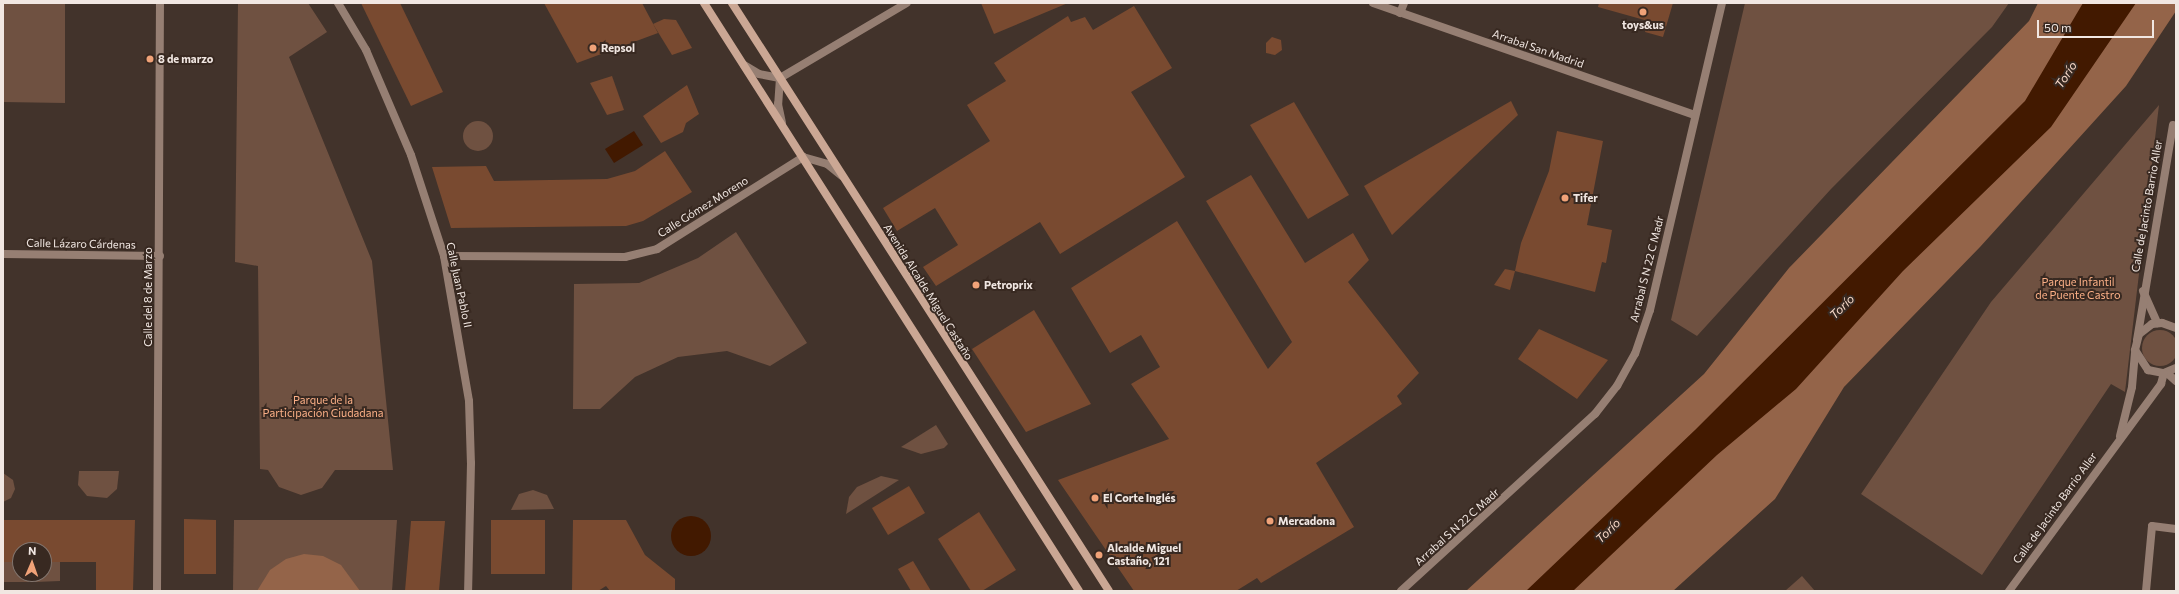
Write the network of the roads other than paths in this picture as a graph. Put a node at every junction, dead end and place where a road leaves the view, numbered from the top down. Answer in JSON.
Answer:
{"nodes":[{"id":1,"x":160,"y":3,"type":"edge"},
{"id":2,"x":338,"y":3,"type":"edge"},
{"id":3,"x":704,"y":3,"type":"edge"},
{"id":4,"x":732,"y":3,"type":"edge"},
{"id":5,"x":907,"y":3,"type":"edge"},
{"id":6,"x":1373,"y":3,"type":"edge"},
{"id":7,"x":1404,"y":3,"type":"edge"},
{"id":8,"x":1722,"y":3,"type":"edge"},
{"id":9,"x":1400,"y":12,"type":"junction"},
{"id":10,"x":744,"y":65,"type":"junction"},
{"id":11,"x":780,"y":78,"type":"junction"},
{"id":12,"x":1695,"y":115,"type":"junction"},
{"id":13,"x":782,"y":123,"type":"junction"},
{"id":14,"x":2173,"y":125,"type":"dead end"},
{"id":15,"x":803,"y":157,"type":"junction"},
{"id":16,"x":842,"y":176,"type":"junction"},
{"id":17,"x":3,"y":254,"type":"edge"},
{"id":18,"x":160,"y":256,"type":"junction"},
{"id":19,"x":444,"y":256,"type":"junction"},
{"id":20,"x":2143,"y":291,"type":"junction"},
{"id":21,"x":2176,"y":322,"type":"edge"},
{"id":22,"x":2157,"y":323,"type":"junction"},
{"id":23,"x":2167,"y":324,"type":"junction"},
{"id":24,"x":2176,"y":328,"type":"edge"},
{"id":25,"x":2137,"y":340,"type":"junction"},
{"id":26,"x":2135,"y":350,"type":"junction"},
{"id":27,"x":2176,"y":368,"type":"edge"},
{"id":28,"x":2166,"y":373,"type":"junction"},
{"id":29,"x":2176,"y":381,"type":"edge"},
{"id":30,"x":2120,"y":438,"type":"junction"},
{"id":31,"x":2176,"y":529,"type":"edge"},
{"id":32,"x":157,"y":591,"type":"edge"},
{"id":33,"x":468,"y":591,"type":"edge"},
{"id":34,"x":1079,"y":591,"type":"edge"},
{"id":35,"x":1109,"y":591,"type":"edge"},
{"id":36,"x":1401,"y":591,"type":"edge"},
{"id":37,"x":2009,"y":591,"type":"edge"},
{"id":38,"x":2146,"y":591,"type":"edge"}],
"edges":[{"from":1,"to":18,"type":"street","name":"Calle del 8 de Marzo"},
{"from":2,"to":19,"type":"street","name":"Calle Juan Pablo II"},
{"from":3,"to":10,"type":"main road"},
{"from":4,"to":11,"type":"main road","name":"Avenida Alcalde Miguel Castaño"},
{"from":5,"to":11,"type":"street"},
{"from":6,"to":9,"type":"street","name":"Arrabal San Madrid"},
{"from":7,"to":9,"type":"street"},
{"from":8,"to":12,"type":"street","name":"Arrabal S N 22 C Madr"},
{"from":9,"to":12,"type":"street","name":"Arrabal San Madrid"},
{"from":10,"to":11,"type":"street"},
{"from":10,"to":13,"type":"main road"},
{"from":11,"to":13,"type":"street"},
{"from":11,"to":16,"type":"main road","name":"Avenida Alcalde Miguel Castaño"},
{"from":12,"to":36,"type":"street","name":"Arrabal S N 22 C Madr"},
{"from":13,"to":15,"type":"main road"},
{"from":14,"to":20,"type":"street","name":"Calle de Jacinto Barrio Aller"},
{"from":15,"to":16,"type":"street"},
{"from":15,"to":19,"type":"street","name":"Calle Gómez Moreno"},
{"from":15,"to":34,"type":"main road"},
{"from":16,"to":35,"type":"main road","name":"Avenida Alcalde Miguel Castaño"},
{"from":17,"to":18,"type":"street","name":"Calle Lázaro Cárdenas"},
{"from":18,"to":32,"type":"street","name":"Calle del 8 de Marzo"},
{"from":19,"to":33,"type":"street","name":"Calle Juan Pablo II"},
{"from":20,"to":22,"type":"street"},
{"from":20,"to":25,"type":"street","name":"Calle de Jacinto Barrio Aller"},
{"from":21,"to":23,"type":"street"},
{"from":22,"to":23,"type":"street"},
{"from":22,"to":25,"type":"street"},
{"from":23,"to":24,"type":"street"},
{"from":25,"to":26,"type":"street","name":"Calle de Jacinto Barrio Aller"},
{"from":26,"to":28,"type":"street"},
{"from":26,"to":30,"type":"street","name":"Calle de Jacinto Barrio Aller"},
{"from":27,"to":28,"type":"street"},
{"from":28,"to":29,"type":"street"},
{"from":28,"to":30,"type":"street","name":"Calle de Jacinto Barrio Aller"},
{"from":30,"to":37,"type":"street","name":"Calle de Jacinto Barrio Aller"},
{"from":31,"to":38,"type":"street"}]}
